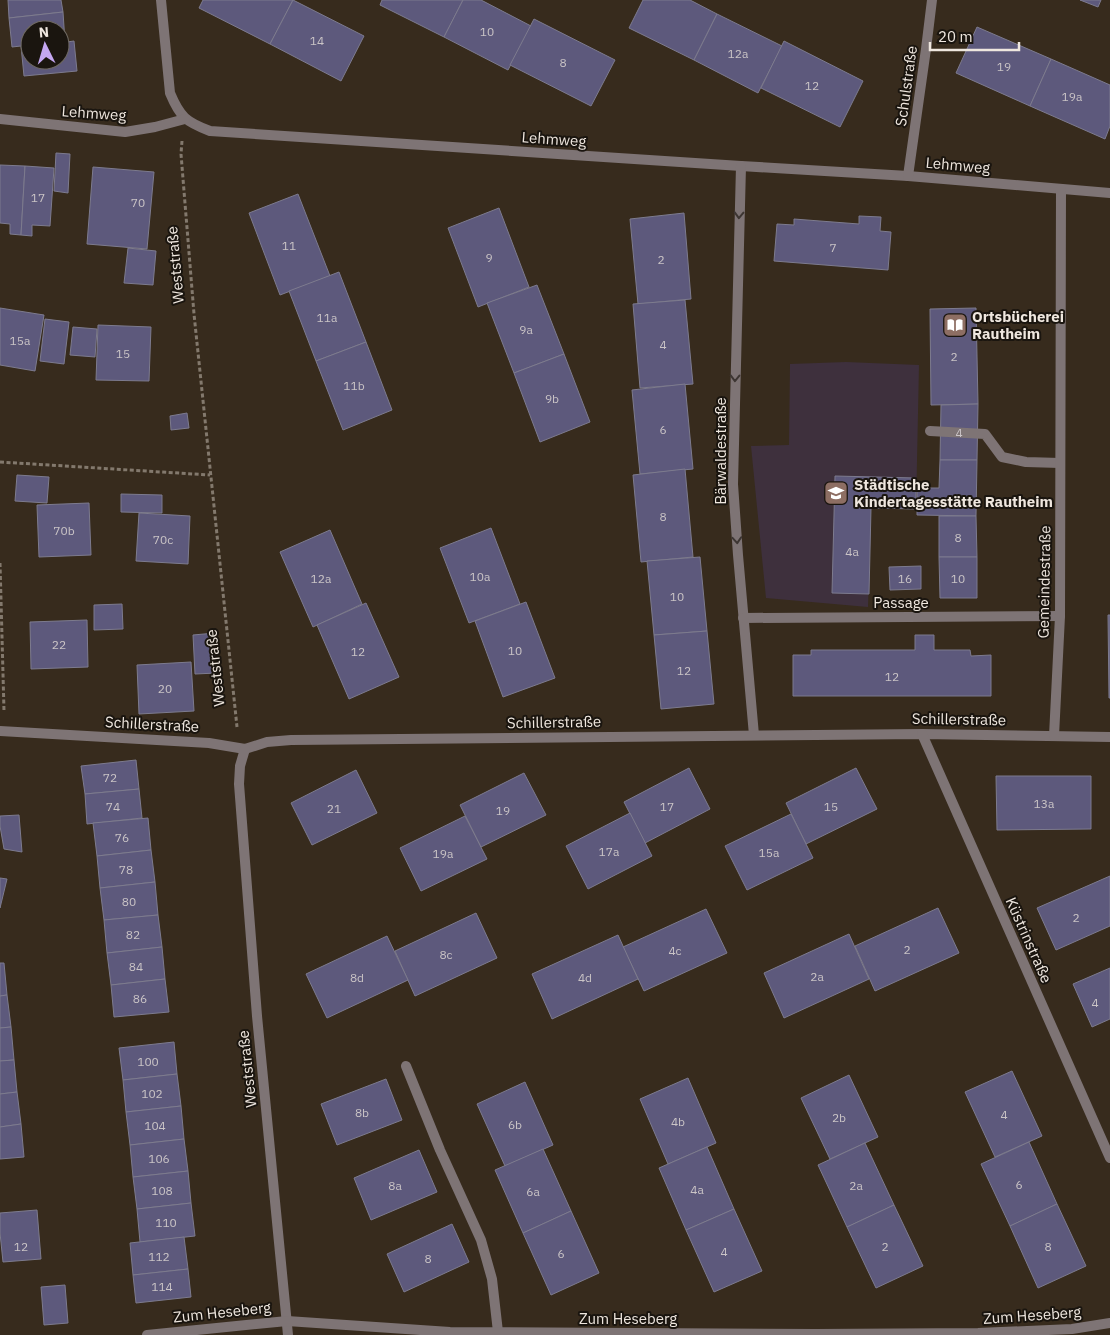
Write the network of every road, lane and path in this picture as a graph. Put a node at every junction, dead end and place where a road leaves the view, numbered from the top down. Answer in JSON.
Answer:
{"nodes":[{"id":1,"x":161,"y":0,"type":"edge"},
{"id":2,"x":932,"y":0,"type":"edge"},
{"id":3,"x":0,"y":119,"type":"edge"},
{"id":4,"x":185,"y":119,"type":"junction"},
{"id":5,"x":741,"y":166,"type":"junction"},
{"id":6,"x":908,"y":176,"type":"junction"},
{"id":7,"x":1061,"y":189,"type":"junction"},
{"id":8,"x":1110,"y":193,"type":"edge"},
{"id":9,"x":930,"y":431,"type":"dead end"},
{"id":10,"x":0,"y":462,"type":"edge"},
{"id":11,"x":1060,"y":463,"type":"junction"},
{"id":12,"x":210,"y":475,"type":"junction"},
{"id":13,"x":0,"y":563,"type":"edge"},
{"id":14,"x":1060,"y":616,"type":"junction"},
{"id":15,"x":743,"y":618,"type":"junction"},
{"id":16,"x":2,"y":731,"type":"edge"},
{"id":17,"x":922,"y":734,"type":"junction"},
{"id":18,"x":754,"y":735,"type":"junction"},
{"id":19,"x":1054,"y":736,"type":"junction"},
{"id":20,"x":1110,"y":737,"type":"edge"},
{"id":21,"x":245,"y":749,"type":"junction"},
{"id":22,"x":406,"y":1066,"type":"dead end"},
{"id":23,"x":1110,"y":1158,"type":"edge"},
{"id":24,"x":287,"y":1321,"type":"junction"},
{"id":25,"x":1110,"y":1323,"type":"edge"},
{"id":26,"x":498,"y":1332,"type":"junction"},
{"id":27,"x":147,"y":1335,"type":"edge"},
{"id":28,"x":288,"y":1335,"type":"edge"}],
"edges":[{"from":1,"to":4,"type":"street"},
{"from":2,"to":6,"type":"street","name":"Schulstraße"},
{"from":3,"to":4,"type":"street","name":"Lehmweg"},
{"from":4,"to":5,"type":"street","name":"Lehmweg"},
{"from":4,"to":12,"type":"path","name":"Weststraße"},
{"from":5,"to":6,"type":"street","name":"Lehmweg"},
{"from":5,"to":15,"type":"street","name":"Bärwaldestraße","one_way":true},
{"from":6,"to":7,"type":"street","name":"Lehmweg"},
{"from":7,"to":8,"type":"street","name":"Lehmweg"},
{"from":7,"to":11,"type":"street","name":"Gemeindestraße"},
{"from":9,"to":11,"type":"street"},
{"from":10,"to":12,"type":"path"},
{"from":11,"to":14,"type":"street","name":"Gemeindestraße"},
{"from":12,"to":21,"type":"path","name":"Weststraße"},
{"from":13,"to":16,"type":"path"},
{"from":14,"to":15,"type":"street","name":"Passage"},
{"from":14,"to":19,"type":"street","name":"Gemeindestraße"},
{"from":15,"to":18,"type":"street","name":"Bärwaldestraße"},
{"from":16,"to":21,"type":"street","name":"Schillerstraße"},
{"from":17,"to":18,"type":"street","name":"Schillerstraße"},
{"from":17,"to":19,"type":"street","name":"Schillerstraße"},
{"from":17,"to":23,"type":"street","name":"Küstrinstraße"},
{"from":18,"to":21,"type":"street","name":"Schillerstraße"},
{"from":19,"to":20,"type":"street","name":"Schillerstraße"},
{"from":21,"to":24,"type":"street","name":"Weststraße"},
{"from":22,"to":26,"type":"street"},
{"from":24,"to":26,"type":"street","name":"Zum Heseberg"},
{"from":24,"to":27,"type":"street","name":"Zum Heseberg"},
{"from":24,"to":28,"type":"street","name":"Weststraße"},
{"from":25,"to":26,"type":"street","name":"Zum Heseberg"}]}
